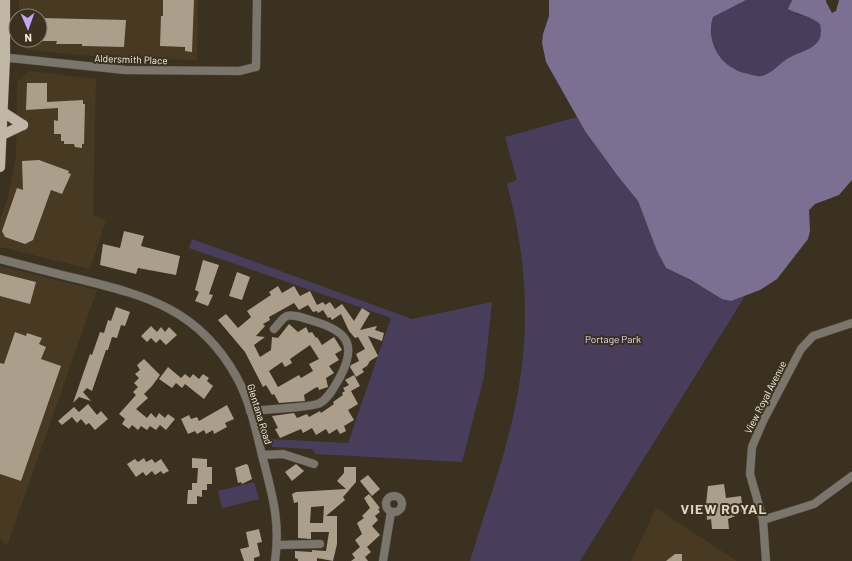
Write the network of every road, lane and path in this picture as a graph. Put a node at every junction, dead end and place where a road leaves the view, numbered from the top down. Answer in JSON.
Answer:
{"nodes":[{"id":1,"x":5,"y":0,"type":"edge"},
{"id":2,"x":257,"y":0,"type":"edge"},
{"id":3,"x":2,"y":58,"type":"edge"},
{"id":4,"x":3,"y":112,"type":"junction"},
{"id":5,"x":2,"y":135,"type":"junction"},
{"id":6,"x":0,"y":167,"type":"edge"},
{"id":7,"x":0,"y":260,"type":"edge"},
{"id":8,"x":852,"y":323,"type":"edge"},
{"id":9,"x":274,"y":329,"type":"dead end"},
{"id":10,"x":250,"y":410,"type":"junction"},
{"id":11,"x":262,"y":455,"type":"junction"},
{"id":12,"x":314,"y":464,"type":"dead end"},
{"id":13,"x":852,"y":476,"type":"edge"},
{"id":14,"x":391,"y":512,"type":"dead end"},
{"id":15,"x":763,"y":520,"type":"junction"},
{"id":16,"x":320,"y":544,"type":"dead end"},
{"id":17,"x":278,"y":545,"type":"junction"},
{"id":18,"x":275,"y":561,"type":"edge"},
{"id":19,"x":383,"y":561,"type":"edge"},
{"id":20,"x":766,"y":561,"type":"edge"}],
"edges":[{"from":1,"to":3,"type":"main road"},
{"from":2,"to":3,"type":"street","name":"Aldersmith Place"},
{"from":3,"to":4,"type":"main road"},
{"from":4,"to":5,"type":"main road"},
{"from":4,"to":5,"type":"main road"},
{"from":5,"to":6,"type":"main road"},
{"from":7,"to":10,"type":"street","name":"Glentana Road"},
{"from":8,"to":15,"type":"street","name":"View Royal Avenue"},
{"from":9,"to":10,"type":"street"},
{"from":10,"to":11,"type":"street","name":"Glentana Road"},
{"from":11,"to":12,"type":"street"},
{"from":11,"to":17,"type":"street","name":"Glentana Road"},
{"from":13,"to":15,"type":"street"},
{"from":14,"to":19,"type":"street"},
{"from":15,"to":20,"type":"street","name":"View Royal Avenue"},
{"from":16,"to":17,"type":"street"},
{"from":17,"to":18,"type":"street","name":"Glentana Road"}]}
